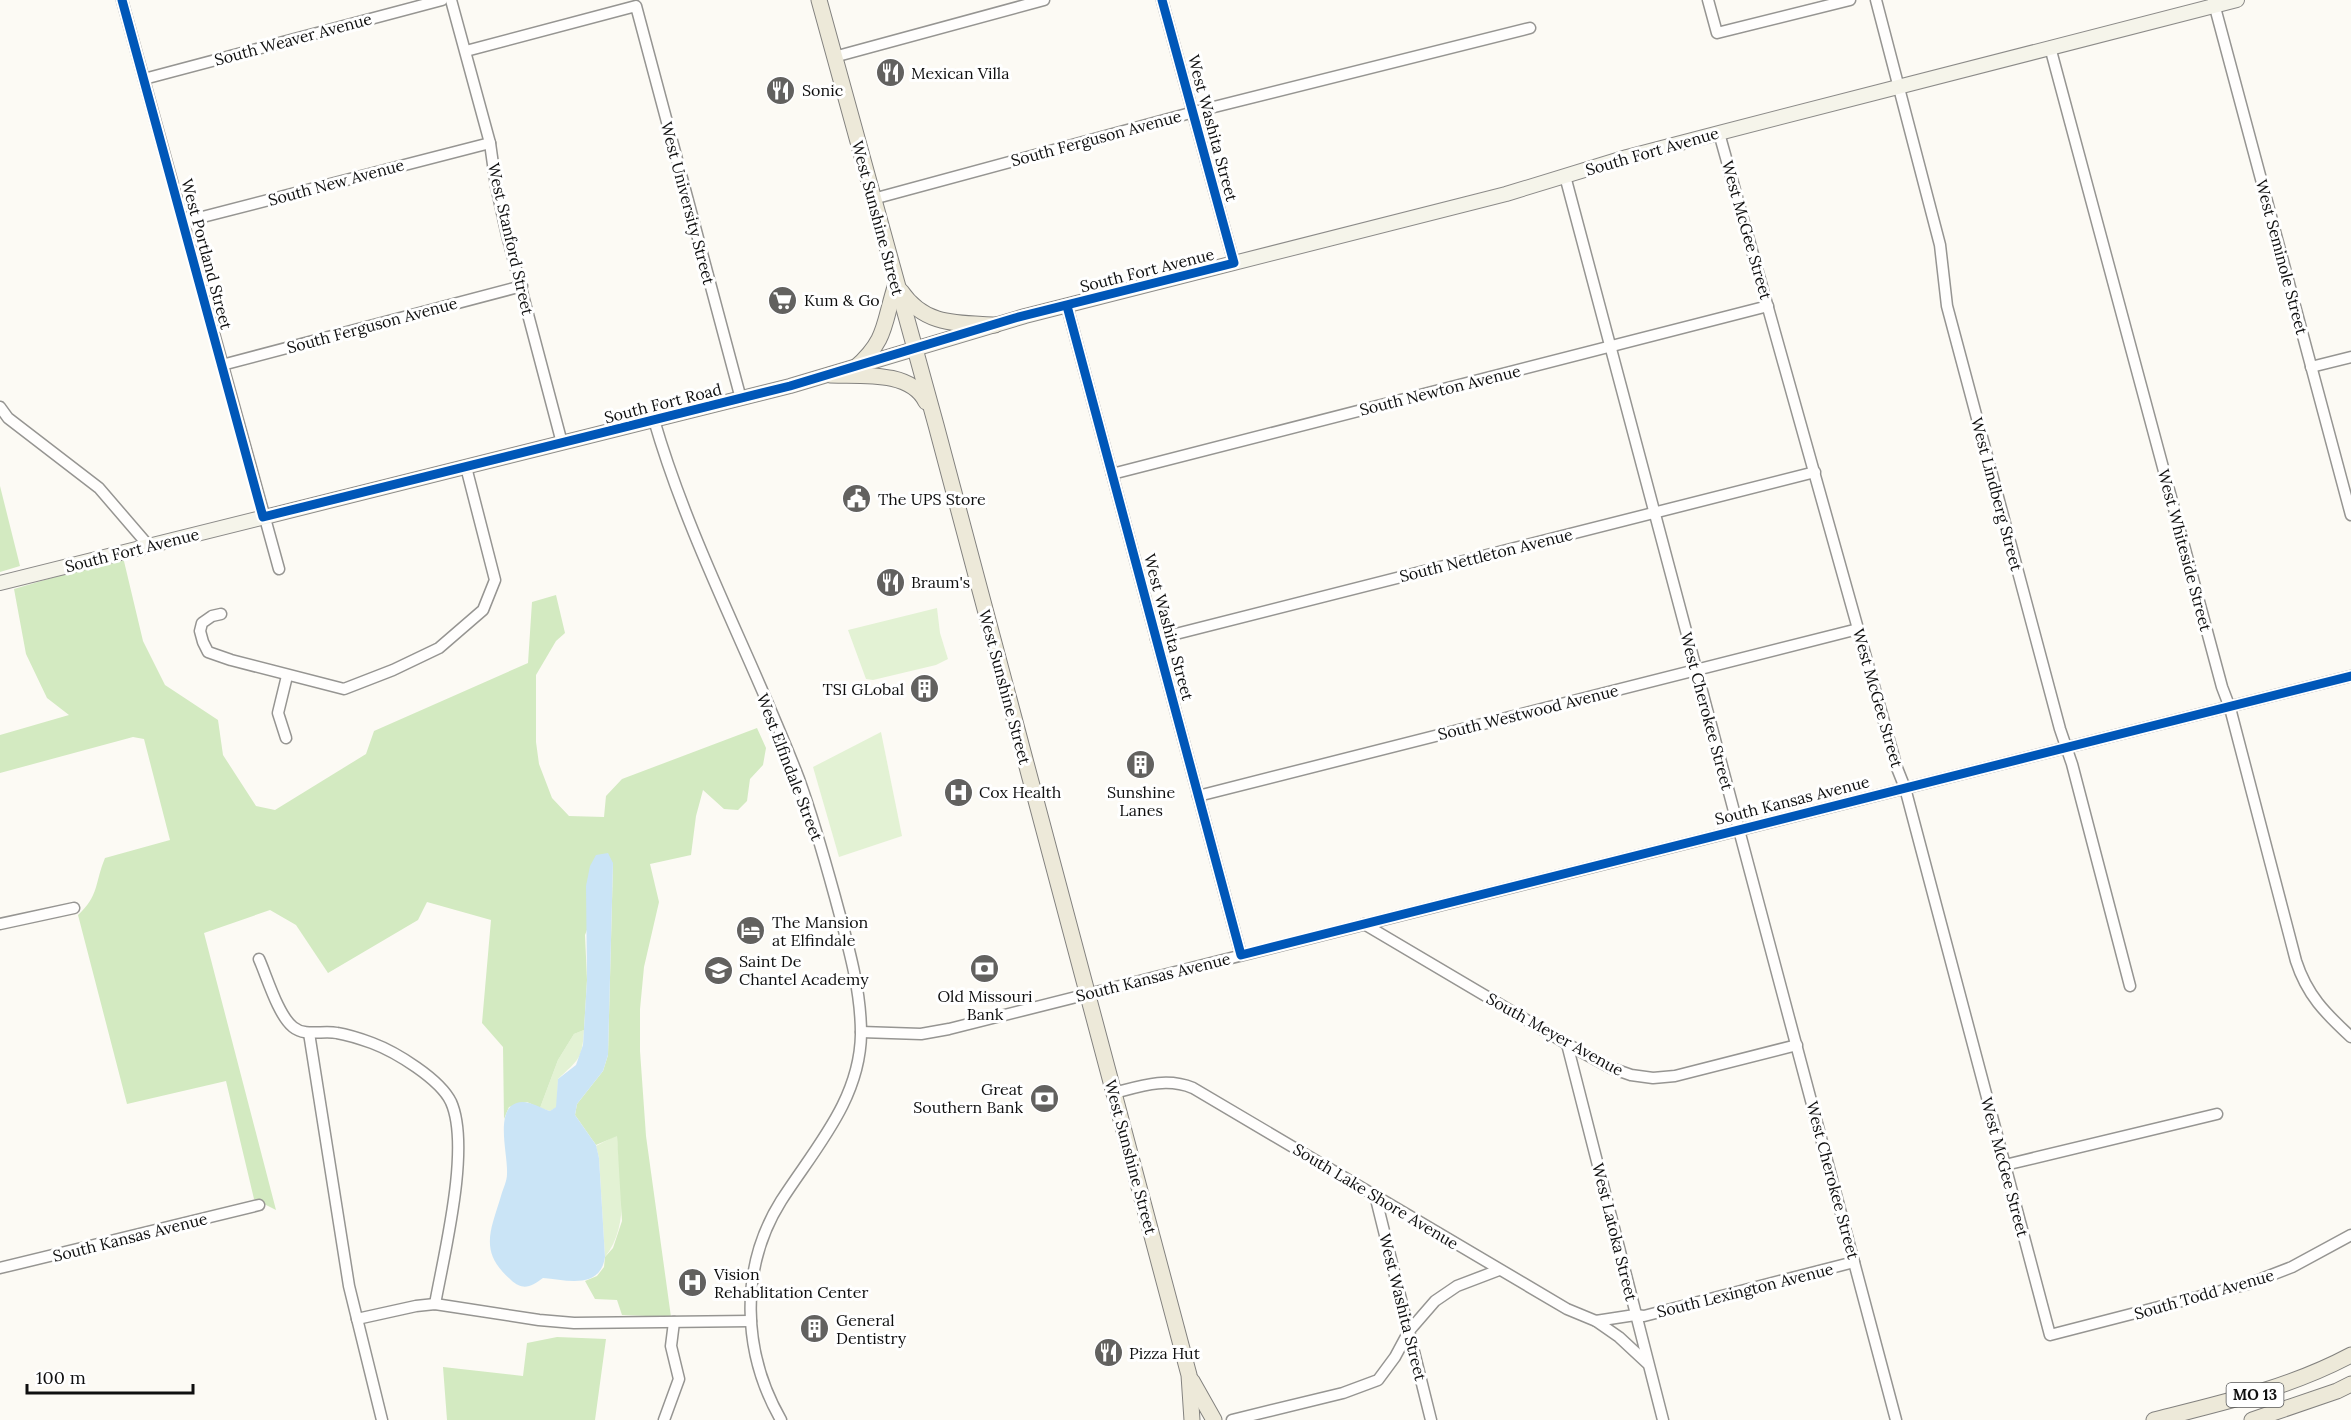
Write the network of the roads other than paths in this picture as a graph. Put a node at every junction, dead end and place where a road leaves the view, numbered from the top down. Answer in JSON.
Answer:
{"nodes":[{"id":1,"x":122,"y":0,"type":"edge"},
{"id":2,"x":442,"y":0,"type":"edge"},
{"id":3,"x":451,"y":0,"type":"edge"},
{"id":4,"x":819,"y":0,"type":"edge"},
{"id":5,"x":1044,"y":0,"type":"edge"},
{"id":6,"x":1162,"y":0,"type":"edge"},
{"id":7,"x":1708,"y":0,"type":"edge"},
{"id":8,"x":1850,"y":0,"type":"edge"},
{"id":9,"x":1876,"y":0,"type":"edge"},
{"id":10,"x":2236,"y":0,"type":"edge"},
{"id":11,"x":2213,"y":3,"type":"edge"},
{"id":12,"x":1530,"y":28,"type":"dead end"},
{"id":13,"x":2050,"y":47,"type":"junction"},
{"id":14,"x":466,"y":51,"type":"junction"},
{"id":15,"x":834,"y":57,"type":"junction"},
{"id":16,"x":144,"y":79,"type":"junction"},
{"id":17,"x":1898,"y":86,"type":"junction"},
{"id":18,"x":1194,"y":112,"type":"junction"},
{"id":19,"x":1719,"y":133,"type":"junction"},
{"id":20,"x":490,"y":142,"type":"junction"},
{"id":21,"x":1565,"y":176,"type":"junction"},
{"id":22,"x":873,"y":199,"type":"junction"},
{"id":23,"x":183,"y":222,"type":"junction"},
{"id":24,"x":1234,"y":263,"type":"junction"},
{"id":25,"x":896,"y":284,"type":"junction"},
{"id":26,"x":522,"y":286,"type":"junction"},
{"id":27,"x":1067,"y":306,"type":"junction"},
{"id":28,"x":1768,"y":306,"type":"junction"},
{"id":29,"x":995,"y":325,"type":"junction"},
{"id":30,"x":1610,"y":347,"type":"junction"},
{"id":31,"x":914,"y":350,"type":"junction"},
{"id":32,"x":2351,"y":357,"type":"edge"},
{"id":33,"x":222,"y":365,"type":"junction"},
{"id":34,"x":2311,"y":367,"type":"junction"},
{"id":35,"x":855,"y":368,"type":"junction"},
{"id":36,"x":830,"y":375,"type":"junction"},
{"id":37,"x":741,"y":399,"type":"junction"},
{"id":38,"x":0,"y":407,"type":"edge"},
{"id":39,"x":654,"y":420,"type":"junction"},
{"id":40,"x":936,"y":425,"type":"junction"},
{"id":41,"x":562,"y":443,"type":"junction"},
{"id":42,"x":466,"y":467,"type":"junction"},
{"id":43,"x":1815,"y":472,"type":"junction"},
{"id":44,"x":1112,"y":474,"type":"junction"},
{"id":45,"x":1654,"y":513,"type":"junction"},
{"id":46,"x":2351,"y":515,"type":"edge"},
{"id":47,"x":263,"y":517,"type":"junction"},
{"id":48,"x":148,"y":545,"type":"junction"},
{"id":49,"x":279,"y":569,"type":"dead end"},
{"id":50,"x":0,"y":583,"type":"edge"},
{"id":51,"x":221,"y":614,"type":"dead end"},
{"id":52,"x":1858,"y":629,"type":"junction"},
{"id":53,"x":1156,"y":639,"type":"junction"},
{"id":54,"x":1696,"y":670,"type":"junction"},
{"id":55,"x":287,"y":675,"type":"junction"},
{"id":56,"x":2351,"y":676,"type":"edge"},
{"id":57,"x":2230,"y":708,"type":"junction"},
{"id":58,"x":286,"y":738,"type":"dead end"},
{"id":59,"x":2067,"y":748,"type":"junction"},
{"id":60,"x":1905,"y":788,"type":"junction"},
{"id":61,"x":1198,"y":796,"type":"junction"},
{"id":62,"x":1739,"y":829,"type":"junction"},
{"id":63,"x":74,"y":908,"type":"dead end"},
{"id":64,"x":0,"y":924,"type":"edge"},
{"id":65,"x":1364,"y":924,"type":"junction"},
{"id":66,"x":1241,"y":956,"type":"junction"},
{"id":67,"x":259,"y":959,"type":"dead end"},
{"id":68,"x":2130,"y":986,"type":"dead end"},
{"id":69,"x":1087,"y":993,"type":"junction"},
{"id":70,"x":861,"y":1032,"type":"junction"},
{"id":71,"x":309,"y":1033,"type":"junction"},
{"id":72,"x":2351,"y":1037,"type":"edge"},
{"id":73,"x":1567,"y":1044,"type":"junction"},
{"id":74,"x":1797,"y":1045,"type":"junction"},
{"id":75,"x":1114,"y":1093,"type":"junction"},
{"id":76,"x":2217,"y":1114,"type":"dead end"},
{"id":77,"x":2005,"y":1165,"type":"junction"},
{"id":78,"x":1375,"y":1195,"type":"junction"},
{"id":79,"x":260,"y":1205,"type":"dead end"},
{"id":80,"x":2351,"y":1235,"type":"edge"},
{"id":81,"x":1854,"y":1262,"type":"junction"},
{"id":82,"x":0,"y":1268,"type":"edge"},
{"id":83,"x":1499,"y":1270,"type":"junction"},
{"id":84,"x":435,"y":1304,"type":"junction"},
{"id":85,"x":1635,"y":1315,"type":"junction"},
{"id":86,"x":357,"y":1319,"type":"junction"},
{"id":87,"x":751,"y":1321,"type":"junction"},
{"id":88,"x":674,"y":1322,"type":"junction"},
{"id":89,"x":1596,"y":1322,"type":"junction"},
{"id":90,"x":1409,"y":1332,"type":"junction"},
{"id":91,"x":2050,"y":1335,"type":"joint"},
{"id":92,"x":2351,"y":1355,"type":"edge"},
{"id":93,"x":1649,"y":1364,"type":"junction"},
{"id":94,"x":1189,"y":1375,"type":"junction"},
{"id":95,"x":2351,"y":1384,"type":"edge"},
{"id":96,"x":382,"y":1420,"type":"edge"},
{"id":97,"x":664,"y":1420,"type":"edge"},
{"id":98,"x":781,"y":1420,"type":"edge"},
{"id":99,"x":1192,"y":1420,"type":"edge"},
{"id":100,"x":1214,"y":1420,"type":"edge"},
{"id":101,"x":1232,"y":1420,"type":"edge"},
{"id":102,"x":1431,"y":1420,"type":"edge"},
{"id":103,"x":1663,"y":1420,"type":"edge"},
{"id":104,"x":1896,"y":1420,"type":"edge"},
{"id":105,"x":2154,"y":1420,"type":"edge"},
{"id":106,"x":2252,"y":1420,"type":"edge"}],
"edges":[{"from":1,"to":16,"type":"street","name":"West Portland Street"},
{"from":2,"to":16,"type":"street","name":"South Weaver Avenue"},
{"from":3,"to":14,"type":"street","name":"West Stanford Street"},
{"from":4,"to":15,"type":"main road","name":"West Sunshine Street"},
{"from":5,"to":15,"type":"street"},
{"from":6,"to":18,"type":"street","name":"West Washita Street"},
{"from":7,"to":8,"type":"street"},
{"from":9,"to":17,"type":"street","name":"West Lindberg Street"},
{"from":10,"to":11,"type":"street","name":"South Fort Avenue"},
{"from":11,"to":13,"type":"street","name":"South Fort Avenue"},
{"from":11,"to":34,"type":"street","name":"West Seminole Street"},
{"from":12,"to":18,"type":"street","name":"South Ferguson Avenue"},
{"from":13,"to":17,"type":"street","name":"South Fort Avenue"},
{"from":13,"to":57,"type":"street","name":"West Whiteside Street"},
{"from":14,"to":20,"type":"street","name":"West Stanford Street"},
{"from":14,"to":37,"type":"street","name":"West University Street"},
{"from":15,"to":22,"type":"main road","name":"West Sunshine Street"},
{"from":16,"to":23,"type":"street","name":"West Portland Street"},
{"from":17,"to":19,"type":"street","name":"South Fort Avenue"},
{"from":17,"to":59,"type":"street","name":"West Lindberg Street"},
{"from":18,"to":22,"type":"street","name":"South Ferguson Avenue"},
{"from":18,"to":24,"type":"street","name":"West Washita Street"},
{"from":19,"to":21,"type":"street","name":"South Fort Avenue"},
{"from":19,"to":28,"type":"street","name":"West McGee Street"},
{"from":20,"to":23,"type":"street","name":"South New Avenue"},
{"from":20,"to":26,"type":"street","name":"West Stanford Street"},
{"from":21,"to":24,"type":"street","name":"South Fort Avenue"},
{"from":21,"to":30,"type":"street","name":"West Cherokee Street"},
{"from":22,"to":25,"type":"main road","name":"West Sunshine Street"},
{"from":23,"to":33,"type":"street","name":"West Portland Street"},
{"from":24,"to":27,"type":"street","name":"South Fort Avenue"},
{"from":25,"to":29,"type":"main road"},
{"from":25,"to":31,"type":"main road","name":"West Sunshine Street"},
{"from":25,"to":35,"type":"main road"},
{"from":26,"to":33,"type":"street","name":"South Ferguson Avenue"},
{"from":26,"to":41,"type":"street","name":"West Stanford Street"},
{"from":27,"to":29,"type":"street","name":"South Fort Road"},
{"from":27,"to":44,"type":"street","name":"West Washita Street"},
{"from":28,"to":30,"type":"street","name":"South Newton Avenue"},
{"from":28,"to":43,"type":"street","name":"West McGee Street"},
{"from":29,"to":31,"type":"street","name":"South Fort Road"},
{"from":30,"to":44,"type":"street","name":"South Newton Avenue"},
{"from":30,"to":45,"type":"street","name":"West Cherokee Street"},
{"from":31,"to":35,"type":"street","name":"South Fort Road"},
{"from":31,"to":40,"type":"main road","name":"West Sunshine Street"},
{"from":32,"to":34,"type":"street"},
{"from":33,"to":47,"type":"street","name":"West Portland Street"},
{"from":34,"to":46,"type":"street","name":"West Seminole Street"},
{"from":35,"to":36,"type":"street","name":"South Fort Road"},
{"from":36,"to":37,"type":"street","name":"South Fort Road"},
{"from":36,"to":40,"type":"main road"},
{"from":37,"to":39,"type":"street","name":"South Fort Road"},
{"from":38,"to":48,"type":"street"},
{"from":39,"to":41,"type":"street","name":"South Fort Road"},
{"from":39,"to":70,"type":"street","name":"West Elfindale Street"},
{"from":40,"to":69,"type":"main road","name":"West Sunshine Street"},
{"from":41,"to":42,"type":"street","name":"South Fort Road"},
{"from":42,"to":47,"type":"street","name":"South Fort Road"},
{"from":42,"to":55,"type":"street"},
{"from":43,"to":45,"type":"street","name":"South Nettleton Avenue"},
{"from":43,"to":52,"type":"street","name":"West McGee Street"},
{"from":44,"to":53,"type":"street","name":"West Washita Street"},
{"from":45,"to":53,"type":"street","name":"South Nettleton Avenue"},
{"from":45,"to":54,"type":"street","name":"West Cherokee Street"},
{"from":47,"to":48,"type":"street","name":"South Fort Avenue"},
{"from":47,"to":49,"type":"street","name":"West Portland Street"},
{"from":48,"to":50,"type":"street","name":"South Fort Avenue"},
{"from":51,"to":55,"type":"street"},
{"from":52,"to":54,"type":"street","name":"South Westwood Avenue"},
{"from":52,"to":60,"type":"street","name":"West McGee Street"},
{"from":53,"to":61,"type":"street","name":"West Washita Street"},
{"from":54,"to":61,"type":"street","name":"South Westwood Avenue"},
{"from":54,"to":62,"type":"street","name":"West Cherokee Street"},
{"from":55,"to":58,"type":"street"},
{"from":56,"to":57,"type":"street","name":"South Kansas Avenue"},
{"from":57,"to":59,"type":"street","name":"South Kansas Avenue"},
{"from":57,"to":72,"type":"street","name":"West Whiteside Street"},
{"from":59,"to":60,"type":"street","name":"South Kansas Avenue"},
{"from":59,"to":68,"type":"street","name":"West Lindberg Street"},
{"from":60,"to":62,"type":"street","name":"South Kansas Avenue"},
{"from":60,"to":77,"type":"street","name":"West McGee Street"},
{"from":61,"to":66,"type":"street","name":"West Washita Street"},
{"from":62,"to":65,"type":"street","name":"South Kansas Avenue"},
{"from":62,"to":74,"type":"street","name":"West Cherokee Street"},
{"from":63,"to":64,"type":"street"},
{"from":65,"to":66,"type":"street","name":"South Kansas Avenue"},
{"from":65,"to":73,"type":"street","name":"South Meyer Avenue"},
{"from":66,"to":69,"type":"street","name":"South Kansas Avenue"},
{"from":67,"to":71,"type":"street"},
{"from":69,"to":70,"type":"street","name":"South Kansas Avenue"},
{"from":69,"to":75,"type":"main road","name":"West Sunshine Street"},
{"from":70,"to":87,"type":"street","name":"West Elfindale Street"},
{"from":71,"to":84,"type":"street"},
{"from":71,"to":86,"type":"street"},
{"from":73,"to":74,"type":"street","name":"South Meyer Avenue"},
{"from":73,"to":85,"type":"street","name":"West Latoka Street"},
{"from":74,"to":81,"type":"street","name":"West Cherokee Street"},
{"from":75,"to":78,"type":"street","name":"South Lake Shore Avenue"},
{"from":75,"to":94,"type":"main road","name":"West Sunshine Street"},
{"from":76,"to":77,"type":"street"},
{"from":77,"to":91,"type":"street","name":"West McGee Street"},
{"from":78,"to":83,"type":"street","name":"South Lake Shore Avenue"},
{"from":78,"to":90,"type":"street","name":"West Washita Street"},
{"from":79,"to":82,"type":"street","name":"South Kansas Avenue"},
{"from":80,"to":91,"type":"street","name":"South Todd Avenue"},
{"from":81,"to":85,"type":"street","name":"South Lexington Avenue"},
{"from":81,"to":104,"type":"street","name":"West Cherokee Street"},
{"from":83,"to":89,"type":"street","name":"South Lake Shore Avenue"},
{"from":83,"to":90,"type":"street"},
{"from":84,"to":86,"type":"street"},
{"from":84,"to":88,"type":"street"},
{"from":85,"to":89,"type":"street"},
{"from":85,"to":93,"type":"street","name":"West Latoka Street"},
{"from":86,"to":96,"type":"street"},
{"from":87,"to":88,"type":"street"},
{"from":87,"to":98,"type":"street","name":"West Elfindale Street"},
{"from":88,"to":97,"type":"street"},
{"from":89,"to":93,"type":"street","name":"South Lake Shore Avenue"},
{"from":90,"to":101,"type":"street"},
{"from":90,"to":102,"type":"street","name":"West Washita Street"},
{"from":92,"to":105,"type":"main road","number":"MO 13"},
{"from":93,"to":103,"type":"street","name":"West Latoka Street"},
{"from":94,"to":99,"type":"main road","name":"West Sunshine Street"},
{"from":94,"to":100,"type":"main road","name":"West Sunshine Street"},
{"from":95,"to":106,"type":"main road","number":"MO 13"}]}
